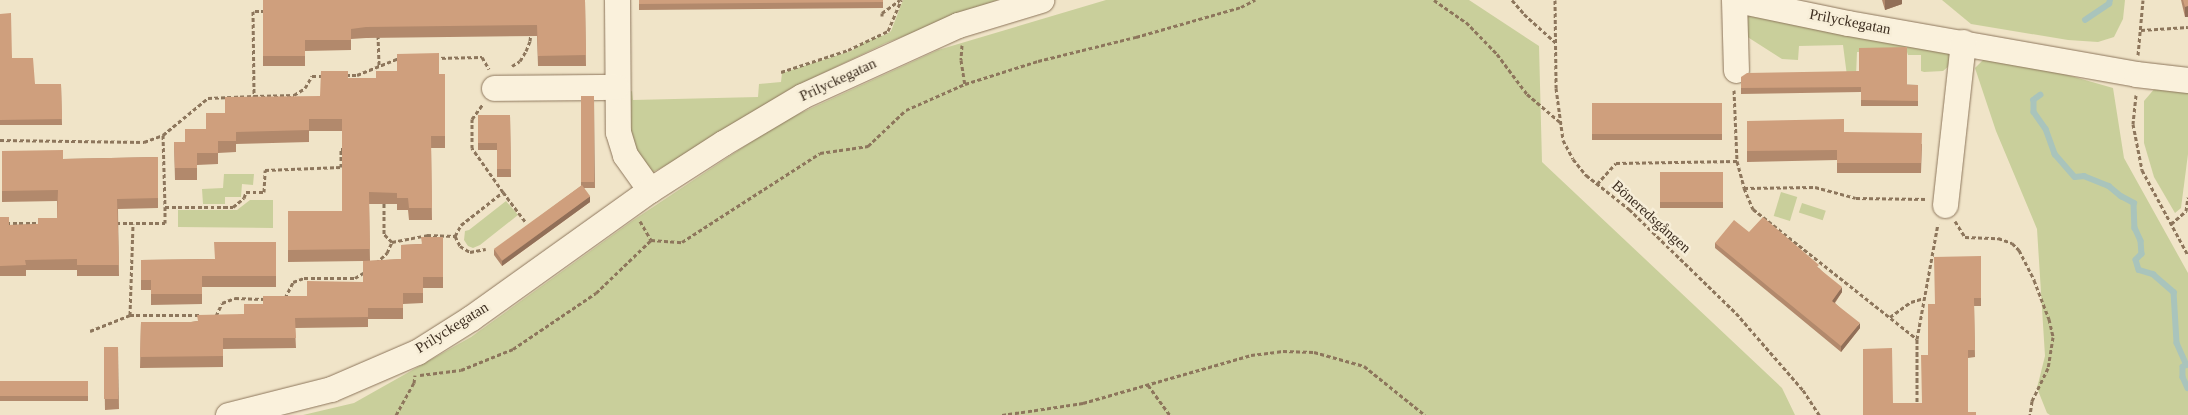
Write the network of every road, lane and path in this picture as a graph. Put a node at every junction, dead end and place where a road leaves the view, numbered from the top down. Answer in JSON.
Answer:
{"nodes":[{"id":1,"x":617,"y":0,"type":"edge"},
{"id":2,"x":901,"y":0,"type":"edge"},
{"id":3,"x":1041,"y":0,"type":"edge"},
{"id":4,"x":1255,"y":0,"type":"edge"},
{"id":5,"x":1434,"y":0,"type":"edge"},
{"id":6,"x":1512,"y":0,"type":"edge"},
{"id":7,"x":1555,"y":0,"type":"edge"},
{"id":8,"x":1736,"y":0,"type":"edge"},
{"id":9,"x":2143,"y":0,"type":"edge"},
{"id":10,"x":270,"y":12,"type":"edge"},
{"id":11,"x":882,"y":16,"type":"dead end"},
{"id":12,"x":958,"y":25,"type":"junction"},
{"id":13,"x":531,"y":27,"type":"edge"},
{"id":14,"x":2188,"y":27,"type":"edge"},
{"id":15,"x":378,"y":29,"type":"edge"},
{"id":16,"x":2141,"y":30,"type":"junction"},
{"id":17,"x":1556,"y":42,"type":"junction"},
{"id":18,"x":1963,"y":42,"type":"junction"},
{"id":19,"x":2138,"y":56,"type":"dead end"},
{"id":20,"x":406,"y":58,"type":"edge"},
{"id":21,"x":426,"y":58,"type":"edge"},
{"id":22,"x":390,"y":62,"type":"junction"},
{"id":23,"x":379,"y":67,"type":"junction"},
{"id":24,"x":1736,"y":70,"type":"joint"},
{"id":25,"x":390,"y":71,"type":"edge"},
{"id":26,"x":780,"y":72,"type":"dead end"},
{"id":27,"x":498,"y":74,"type":"junction"},
{"id":28,"x":330,"y":76,"type":"edge"},
{"id":29,"x":339,"y":76,"type":"edge"},
{"id":30,"x":2188,"y":80,"type":"edge"},
{"id":31,"x":965,"y":84,"type":"junction"},
{"id":32,"x":2136,"y":86,"type":"dead end"},
{"id":33,"x":616,"y":87,"type":"junction"},
{"id":34,"x":254,"y":96,"type":"junction"},
{"id":35,"x":1560,"y":123,"type":"junction"},
{"id":36,"x":163,"y":135,"type":"junction"},
{"id":37,"x":0,"y":140,"type":"edge"},
{"id":38,"x":350,"y":149,"type":"edge"},
{"id":39,"x":1737,"y":161,"type":"junction"},
{"id":40,"x":1597,"y":184,"type":"junction"},
{"id":41,"x":1744,"y":188,"type":"junction"},
{"id":42,"x":650,"y":190,"type":"junction"},
{"id":43,"x":384,"y":191,"type":"edge"},
{"id":44,"x":503,"y":192,"type":"junction"},
{"id":45,"x":2188,"y":197,"type":"edge"},
{"id":46,"x":630,"y":204,"type":"junction"},
{"id":47,"x":1945,"y":205,"type":"junction"},
{"id":48,"x":165,"y":207,"type":"junction"},
{"id":49,"x":51,"y":222,"type":"edge"},
{"id":50,"x":111,"y":222,"type":"edge"},
{"id":51,"x":526,"y":222,"type":"dead end"},
{"id":52,"x":0,"y":223,"type":"edge"},
{"id":53,"x":133,"y":224,"type":"junction"},
{"id":54,"x":2171,"y":224,"type":"junction"},
{"id":55,"x":455,"y":236,"type":"junction"},
{"id":56,"x":651,"y":240,"type":"junction"},
{"id":57,"x":392,"y":242,"type":"junction"},
{"id":58,"x":486,"y":249,"type":"dead end"},
{"id":59,"x":2188,"y":255,"type":"edge"},
{"id":60,"x":1924,"y":298,"type":"junction"},
{"id":61,"x":130,"y":314,"type":"junction"},
{"id":62,"x":1890,"y":317,"type":"junction"},
{"id":63,"x":90,"y":331,"type":"dead end"},
{"id":64,"x":1917,"y":339,"type":"junction"},
{"id":65,"x":417,"y":352,"type":"junction"},
{"id":66,"x":415,"y":376,"type":"junction"},
{"id":67,"x":1148,"y":385,"type":"junction"},
{"id":68,"x":228,"y":415,"type":"edge"},
{"id":69,"x":396,"y":415,"type":"edge"},
{"id":70,"x":1002,"y":415,"type":"edge"},
{"id":71,"x":1170,"y":415,"type":"edge"},
{"id":72,"x":1425,"y":415,"type":"edge"},
{"id":73,"x":1819,"y":415,"type":"edge"},
{"id":74,"x":1917,"y":415,"type":"edge"},
{"id":75,"x":2030,"y":415,"type":"edge"}],
"edges":[{"from":1,"to":33,"type":"street"},
{"from":2,"to":11,"type":"path"},
{"from":2,"to":26,"type":"path"},
{"from":3,"to":12,"type":"street","name":"Prilyckegatan"},
{"from":4,"to":31,"type":"path"},
{"from":5,"to":35,"type":"path"},
{"from":6,"to":17,"type":"path"},
{"from":7,"to":17,"type":"path","name":"Böneredsgången"},
{"from":8,"to":18,"type":"street","name":"Prilyckegatan"},
{"from":8,"to":24,"type":"street","name":"Prilyckegatan"},
{"from":9,"to":16,"type":"path"},
{"from":10,"to":34,"type":"path"},
{"from":12,"to":31,"type":"path"},
{"from":12,"to":42,"type":"street","name":"Prilyckegatan"},
{"from":13,"to":27,"type":"path"},
{"from":14,"to":16,"type":"path"},
{"from":15,"to":23,"type":"path"},
{"from":16,"to":19,"type":"path"},
{"from":17,"to":35,"type":"path","name":"Böneredsgången"},
{"from":18,"to":30,"type":"street","name":"Prilyckegatan"},
{"from":18,"to":47,"type":"street"},
{"from":20,"to":22,"type":"path"},
{"from":21,"to":27,"type":"path"},
{"from":22,"to":23,"type":"path"},
{"from":22,"to":25,"type":"path"},
{"from":23,"to":29,"type":"path"},
{"from":24,"to":39,"type":"path"},
{"from":27,"to":33,"type":"street"},
{"from":27,"to":44,"type":"path"},
{"from":28,"to":34,"type":"path"},
{"from":31,"to":56,"type":"path"},
{"from":32,"to":54,"type":"path"},
{"from":33,"to":42,"type":"street"},
{"from":34,"to":36,"type":"path"},
{"from":35,"to":40,"type":"path","name":"Böneredsgången"},
{"from":36,"to":37,"type":"path"},
{"from":36,"to":48,"type":"path"},
{"from":38,"to":48,"type":"path"},
{"from":39,"to":40,"type":"path"},
{"from":39,"to":41,"type":"path"},
{"from":40,"to":73,"type":"path","name":"Böneredsgången"},
{"from":41,"to":47,"type":"path"},
{"from":41,"to":62,"type":"path"},
{"from":42,"to":46,"type":"street","name":"Prilyckegatan"},
{"from":43,"to":57,"type":"path"},
{"from":44,"to":51,"type":"path"},
{"from":44,"to":55,"type":"path"},
{"from":45,"to":54,"type":"path"},
{"from":46,"to":56,"type":"path"},
{"from":46,"to":65,"type":"street","name":"Prilyckegatan"},
{"from":47,"to":60,"type":"path"},
{"from":47,"to":75,"type":"path"},
{"from":48,"to":53,"type":"path"},
{"from":49,"to":52,"type":"path"},
{"from":50,"to":53,"type":"path"},
{"from":53,"to":61,"type":"path"},
{"from":54,"to":59,"type":"path"},
{"from":55,"to":57,"type":"path"},
{"from":55,"to":58,"type":"path"},
{"from":56,"to":66,"type":"path"},
{"from":57,"to":61,"type":"path"},
{"from":60,"to":62,"type":"path"},
{"from":60,"to":64,"type":"path"},
{"from":61,"to":63,"type":"path"},
{"from":62,"to":64,"type":"path"},
{"from":64,"to":74,"type":"path"},
{"from":65,"to":66,"type":"path"},
{"from":65,"to":68,"type":"street","name":"Prilyckegatan"},
{"from":66,"to":69,"type":"path"},
{"from":67,"to":70,"type":"path"},
{"from":67,"to":71,"type":"path"},
{"from":67,"to":72,"type":"path"}]}
